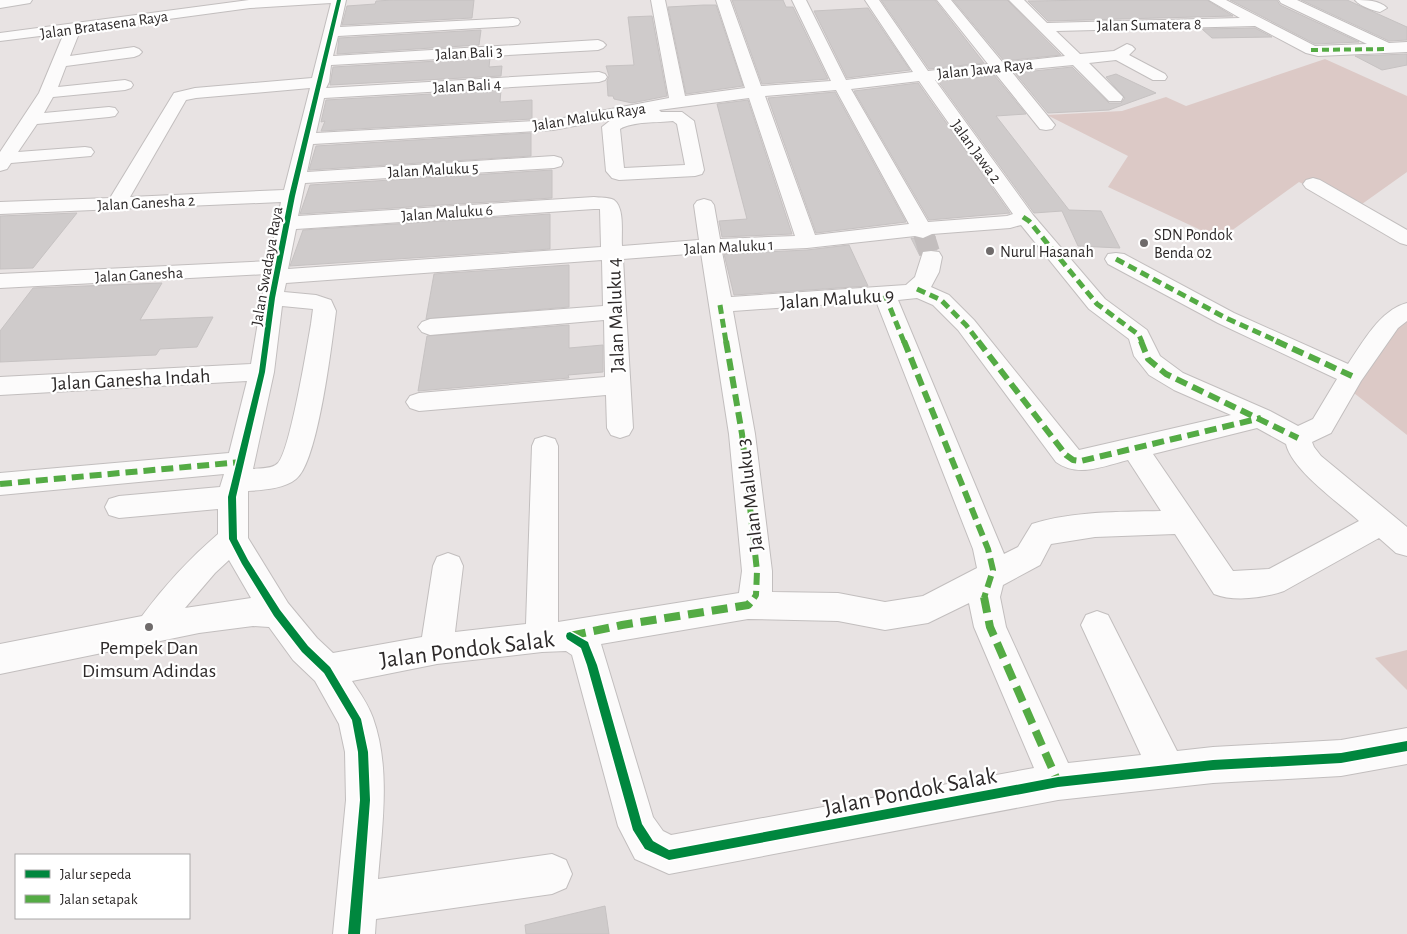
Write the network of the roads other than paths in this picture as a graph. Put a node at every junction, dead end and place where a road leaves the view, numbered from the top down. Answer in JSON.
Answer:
{"nodes":[{"id":1,"x":25,"y":0,"type":"edge"},
{"id":2,"x":327,"y":0,"type":"edge"},
{"id":3,"x":339,"y":0,"type":"edge"},
{"id":4,"x":658,"y":0,"type":"edge"},
{"id":5,"x":723,"y":0,"type":"edge"},
{"id":6,"x":799,"y":0,"type":"edge"},
{"id":7,"x":872,"y":0,"type":"edge"},
{"id":8,"x":944,"y":0,"type":"edge"},
{"id":9,"x":1016,"y":0,"type":"edge"},
{"id":10,"x":1216,"y":0,"type":"edge"},
{"id":11,"x":1286,"y":0,"type":"edge"},
{"id":12,"x":1362,"y":0,"type":"edge"},
{"id":13,"x":0,"y":4,"type":"edge"},
{"id":14,"x":1380,"y":8,"type":"dead end"},
{"id":15,"x":513,"y":22,"type":"dead end"},
{"id":16,"x":1256,"y":22,"type":"junction"},
{"id":17,"x":597,"y":27,"type":"dead end"},
{"id":18,"x":1043,"y":27,"type":"junction"},
{"id":19,"x":73,"y":29,"type":"junction"},
{"id":20,"x":341,"y":31,"type":"junction"},
{"id":21,"x":0,"y":37,"type":"edge"},
{"id":22,"x":598,"y":45,"type":"junction"},
{"id":23,"x":1407,"y":47,"type":"edge"},
{"id":24,"x":1388,"y":48,"type":"junction"},
{"id":25,"x":134,"y":52,"type":"dead end"},
{"id":26,"x":1075,"y":58,"type":"junction"},
{"id":27,"x":1407,"y":58,"type":"edge"},
{"id":28,"x":333,"y":60,"type":"junction"},
{"id":29,"x":60,"y":62,"type":"junction"},
{"id":30,"x":998,"y":67,"type":"junction"},
{"id":31,"x":923,"y":75,"type":"junction"},
{"id":32,"x":599,"y":77,"type":"junction"},
{"id":33,"x":1159,"y":77,"type":"dead end"},
{"id":34,"x":125,"y":85,"type":"dead end"},
{"id":35,"x":841,"y":85,"type":"junction"},
{"id":36,"x":85,"y":89,"type":"junction"},
{"id":37,"x":325,"y":89,"type":"junction"},
{"id":38,"x":753,"y":92,"type":"junction"},
{"id":39,"x":47,"y":93,"type":"junction"},
{"id":40,"x":1114,"y":97,"type":"dead end"},
{"id":41,"x":678,"y":101,"type":"junction"},
{"id":42,"x":603,"y":104,"type":"junction"},
{"id":43,"x":109,"y":112,"type":"dead end"},
{"id":44,"x":652,"y":112,"type":"junction"},
{"id":45,"x":68,"y":116,"type":"junction"},
{"id":46,"x":32,"y":119,"type":"junction"},
{"id":47,"x":1046,"y":125,"type":"dead end"},
{"id":48,"x":307,"y":139,"type":"junction"},
{"id":49,"x":86,"y":152,"type":"dead end"},
{"id":50,"x":3,"y":162,"type":"edge"},
{"id":51,"x":554,"y":162,"type":"dead end"},
{"id":52,"x":300,"y":183,"type":"junction"},
{"id":53,"x":1313,"y":184,"type":"dead end"},
{"id":54,"x":116,"y":204,"type":"junction"},
{"id":55,"x":606,"y":204,"type":"joint"},
{"id":56,"x":704,"y":205,"type":"dead end"},
{"id":57,"x":0,"y":208,"type":"edge"},
{"id":58,"x":1023,"y":218,"type":"junction"},
{"id":59,"x":289,"y":223,"type":"junction"},
{"id":60,"x":923,"y":230,"type":"junction"},
{"id":61,"x":1407,"y":239,"type":"edge"},
{"id":62,"x":807,"y":242,"type":"junction"},
{"id":63,"x":710,"y":246,"type":"junction"},
{"id":64,"x":613,"y":254,"type":"junction"},
{"id":65,"x":931,"y":257,"type":"tunnel mouth"},
{"id":66,"x":1116,"y":259,"type":"dead end"},
{"id":67,"x":0,"y":281,"type":"edge"},
{"id":68,"x":276,"y":281,"type":"junction"},
{"id":69,"x":917,"y":289,"type":"junction"},
{"id":70,"x":885,"y":295,"type":"junction"},
{"id":71,"x":720,"y":306,"type":"junction"},
{"id":72,"x":1407,"y":310,"type":"edge"},
{"id":73,"x":615,"y":312,"type":"junction"},
{"id":74,"x":430,"y":327,"type":"dead end"},
{"id":75,"x":262,"y":372,"type":"junction"},
{"id":76,"x":1352,"y":376,"type":"junction"},
{"id":77,"x":617,"y":384,"type":"junction"},
{"id":78,"x":0,"y":386,"type":"edge"},
{"id":79,"x":419,"y":402,"type":"dead end"},
{"id":80,"x":1261,"y":418,"type":"junction"},
{"id":81,"x":620,"y":428,"type":"dead end"},
{"id":82,"x":1298,"y":438,"type":"junction"},
{"id":83,"x":545,"y":446,"type":"dead end"},
{"id":84,"x":1135,"y":448,"type":"junction"},
{"id":85,"x":236,"y":480,"type":"junction"},
{"id":86,"x":0,"y":484,"type":"edge"},
{"id":87,"x":119,"y":507,"type":"dead end"},
{"id":88,"x":1185,"y":522,"type":"junction"},
{"id":89,"x":1382,"y":523,"type":"junction"},
{"id":90,"x":234,"y":539,"type":"junction"},
{"id":91,"x":1407,"y":544,"type":"edge"},
{"id":92,"x":448,"y":566,"type":"dead end"},
{"id":93,"x":989,"y":579,"type":"junction"},
{"id":94,"x":748,"y":605,"type":"junction"},
{"id":95,"x":276,"y":613,"type":"junction"},
{"id":96,"x":1096,"y":624,"type":"dead end"},
{"id":97,"x":151,"y":629,"type":"junction"},
{"id":98,"x":556,"y":636,"type":"junction"},
{"id":99,"x":437,"y":649,"type":"junction"},
{"id":100,"x":0,"y":659,"type":"edge"},
{"id":101,"x":327,"y":670,"type":"junction"},
{"id":102,"x":1407,"y":746,"type":"edge"},
{"id":103,"x":1168,"y":770,"type":"junction"},
{"id":104,"x":1058,"y":782,"type":"junction"},
{"id":105,"x":552,"y":874,"type":"dead end"},
{"id":106,"x":355,"y":918,"type":"edge"}],
"edges":[{"from":1,"to":13,"type":"street"},
{"from":2,"to":19,"type":"street","name":"Jalan Bratasena Raya"},
{"from":3,"to":20,"type":"street","name":"Jalan Swadaya Raya"},
{"from":4,"to":41,"type":"street"},
{"from":5,"to":38,"type":"street"},
{"from":6,"to":35,"type":"street"},
{"from":7,"to":31,"type":"street","name":"Jalan Jawa 2"},
{"from":8,"to":30,"type":"street"},
{"from":9,"to":18,"type":"street"},
{"from":10,"to":16,"type":"street"},
{"from":11,"to":24,"type":"street"},
{"from":12,"to":14,"type":"street"},
{"from":15,"to":20,"type":"street"},
{"from":16,"to":18,"type":"street","name":"Jalan Sumatera 8"},
{"from":16,"to":24,"type":"street"},
{"from":17,"to":22,"type":"street"},
{"from":18,"to":26,"type":"street"},
{"from":19,"to":21,"type":"street","name":"Jalan Bratasena Raya"},
{"from":19,"to":29,"type":"street"},
{"from":20,"to":28,"type":"street","name":"Jalan Swadaya Raya"},
{"from":22,"to":28,"type":"street","name":"Jalan Bali 3"},
{"from":22,"to":32,"type":"street"},
{"from":23,"to":24,"type":"street"},
{"from":24,"to":27,"type":"street"},
{"from":25,"to":29,"type":"street"},
{"from":26,"to":30,"type":"street","name":"Jalan Jawa Raya"},
{"from":26,"to":33,"type":"street","name":"Jalan Jawa Raya"},
{"from":26,"to":40,"type":"street"},
{"from":28,"to":37,"type":"street","name":"Jalan Swadaya Raya"},
{"from":29,"to":39,"type":"street"},
{"from":30,"to":31,"type":"street","name":"Jalan Jawa Raya"},
{"from":30,"to":47,"type":"street"},
{"from":31,"to":35,"type":"street","name":"Jalan Jawa Raya"},
{"from":31,"to":58,"type":"street","name":"Jalan Jawa 2"},
{"from":32,"to":37,"type":"street","name":"Jalan Bali 4"},
{"from":32,"to":42,"type":"street"},
{"from":34,"to":36,"type":"street"},
{"from":35,"to":38,"type":"street","name":"Jalan Maluku Raya"},
{"from":35,"to":60,"type":"street"},
{"from":36,"to":39,"type":"street"},
{"from":36,"to":45,"type":"street"},
{"from":37,"to":48,"type":"street","name":"Jalan Swadaya Raya"},
{"from":37,"to":54,"type":"street","name":"Jalan Bali 4"},
{"from":38,"to":41,"type":"street","name":"Jalan Maluku Raya"},
{"from":38,"to":62,"type":"street"},
{"from":39,"to":46,"type":"street"},
{"from":41,"to":44,"type":"street","name":"Jalan Maluku Raya"},
{"from":42,"to":44,"type":"street","name":"Jalan Maluku Raya"},
{"from":42,"to":48,"type":"street","name":"Jalan Maluku Raya"},
{"from":43,"to":45,"type":"street"},
{"from":44,"to":44,"type":"street"},
{"from":45,"to":46,"type":"street"},
{"from":46,"to":50,"type":"street"},
{"from":48,"to":52,"type":"street","name":"Jalan Swadaya Raya"},
{"from":49,"to":50,"type":"street"},
{"from":51,"to":52,"type":"street","name":"Jalan Maluku 5"},
{"from":52,"to":54,"type":"street","name":"Jalan Ganesha 2"},
{"from":52,"to":59,"type":"street","name":"Jalan Swadaya Raya"},
{"from":53,"to":61,"type":"street"},
{"from":54,"to":57,"type":"street","name":"Jalan Ganesha 2"},
{"from":55,"to":59,"type":"street","name":"Jalan Maluku 6"},
{"from":55,"to":64,"type":"street","name":"Jalan Maluku 4"},
{"from":56,"to":63,"type":"street","name":"Jalan Maluku 3"},
{"from":58,"to":60,"type":"street"},
{"from":58,"to":80,"type":"street","name":"Jalan Jawa 2"},
{"from":59,"to":68,"type":"street","name":"Jalan Swadaya Raya"},
{"from":60,"to":62,"type":"street","name":"Jalan Maluku 1"},
{"from":62,"to":63,"type":"street","name":"Jalan Maluku 1"},
{"from":63,"to":64,"type":"street","name":"Jalan Maluku 1"},
{"from":63,"to":71,"type":"street","name":"Jalan Maluku 3"},
{"from":64,"to":68,"type":"street","name":"Jalan Maluku 1"},
{"from":64,"to":73,"type":"street","name":"Jalan Maluku 4"},
{"from":65,"to":69,"type":"street","name":"Jalan Maluku 9"},
{"from":66,"to":76,"type":"street"},
{"from":67,"to":68,"type":"street","name":"Jalan Ganesha"},
{"from":68,"to":75,"type":"street","name":"Jalan Swadaya Raya"},
{"from":68,"to":85,"type":"street"},
{"from":69,"to":70,"type":"street","name":"Jalan Maluku 9"},
{"from":69,"to":84,"type":"street"},
{"from":70,"to":71,"type":"street","name":"Jalan Maluku 9"},
{"from":70,"to":93,"type":"street"},
{"from":71,"to":94,"type":"street","name":"Jalan Maluku 3"},
{"from":72,"to":76,"type":"street"},
{"from":73,"to":74,"type":"street"},
{"from":73,"to":77,"type":"street","name":"Jalan Maluku 4"},
{"from":75,"to":78,"type":"street","name":"Jalan Ganesha Indah"},
{"from":75,"to":85,"type":"street","name":"Jalan Swadaya Raya"},
{"from":76,"to":82,"type":"street"},
{"from":77,"to":79,"type":"street"},
{"from":77,"to":81,"type":"street","name":"Jalan Maluku 4"},
{"from":80,"to":82,"type":"street","name":"Jalan Jawa 2"},
{"from":80,"to":84,"type":"street"},
{"from":82,"to":89,"type":"street"},
{"from":83,"to":98,"type":"street"},
{"from":84,"to":88,"type":"street"},
{"from":85,"to":86,"type":"street"},
{"from":85,"to":87,"type":"street"},
{"from":85,"to":90,"type":"street","name":"Jalan Swadaya Raya"},
{"from":88,"to":89,"type":"street"},
{"from":88,"to":93,"type":"street"},
{"from":89,"to":91,"type":"street"},
{"from":90,"to":95,"type":"street"},
{"from":90,"to":97,"type":"street"},
{"from":92,"to":99,"type":"street"},
{"from":93,"to":94,"type":"street"},
{"from":93,"to":104,"type":"street"},
{"from":94,"to":98,"type":"street"},
{"from":95,"to":97,"type":"street"},
{"from":95,"to":101,"type":"street"},
{"from":96,"to":103,"type":"street"},
{"from":97,"to":100,"type":"street"},
{"from":98,"to":99,"type":"street","name":"Jalan Pondok Salak"},
{"from":98,"to":104,"type":"street","name":"Jalan Pondok Salak"},
{"from":99,"to":101,"type":"street","name":"Jalan Pondok Salak"},
{"from":101,"to":106,"type":"street"},
{"from":102,"to":103,"type":"street","name":"Jalan Pondok Salak"},
{"from":103,"to":104,"type":"street","name":"Jalan Pondok Salak"},
{"from":105,"to":106,"type":"street"}]}
